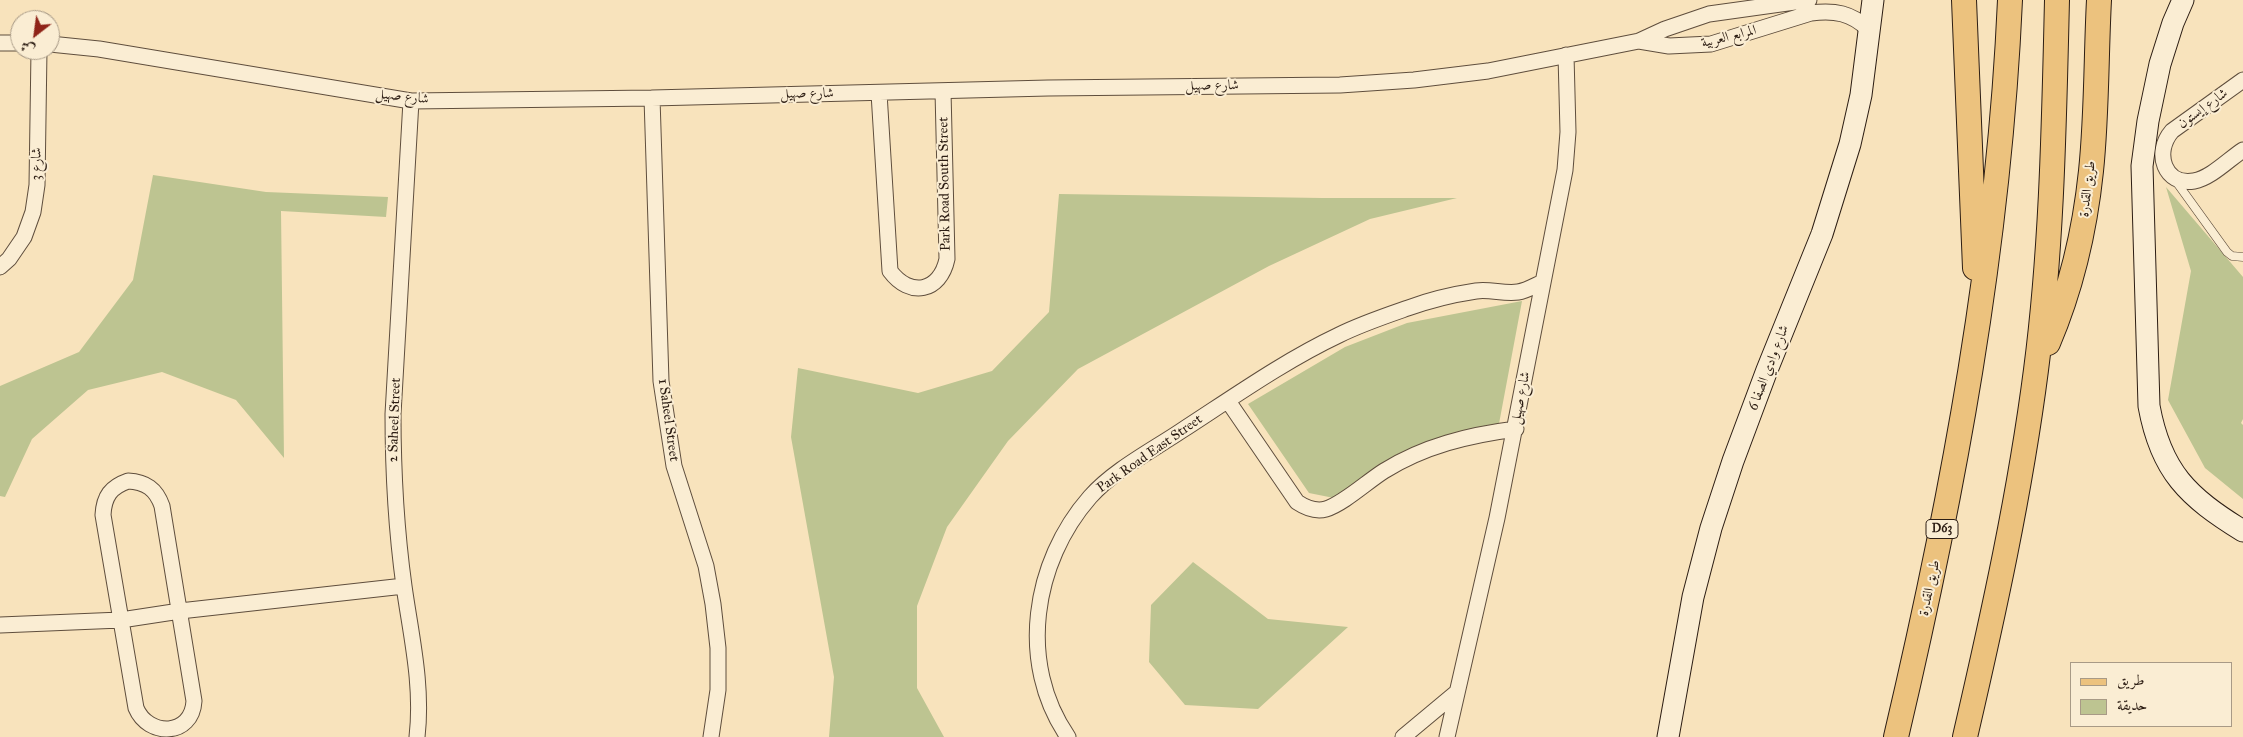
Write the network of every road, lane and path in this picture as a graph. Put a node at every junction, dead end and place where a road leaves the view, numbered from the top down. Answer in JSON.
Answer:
{"nodes":[{"id":1,"x":1808,"y":0,"type":"edge"},
{"id":2,"x":1873,"y":0,"type":"edge"},
{"id":3,"x":1964,"y":0,"type":"edge"},
{"id":4,"x":2010,"y":0,"type":"edge"},
{"id":5,"x":2057,"y":0,"type":"edge"},
{"id":6,"x":2099,"y":0,"type":"edge"},
{"id":7,"x":2183,"y":0,"type":"edge"},
{"id":8,"x":1736,"y":9,"type":"junction"},
{"id":9,"x":1665,"y":29,"type":"junction"},
{"id":10,"x":1868,"y":29,"type":"junction"},
{"id":11,"x":1742,"y":35,"type":"junction"},
{"id":12,"x":1639,"y":41,"type":"junction"},
{"id":13,"x":60,"y":45,"type":"edge"},
{"id":14,"x":1669,"y":46,"type":"junction"},
{"id":15,"x":1566,"y":54,"type":"junction"},
{"id":16,"x":40,"y":60,"type":"edge"},
{"id":17,"x":2243,"y":80,"type":"edge"},
{"id":18,"x":943,"y":91,"type":"junction"},
{"id":19,"x":879,"y":93,"type":"junction"},
{"id":20,"x":652,"y":98,"type":"junction"},
{"id":21,"x":411,"y":101,"type":"junction"},
{"id":22,"x":2243,"y":150,"type":"edge"},
{"id":23,"x":2171,"y":174,"type":"junction"},
{"id":24,"x":2243,"y":257,"type":"edge"},
{"id":25,"x":0,"y":267,"type":"edge"},
{"id":26,"x":1543,"y":282,"type":"junction"},
{"id":27,"x":1978,"y":319,"type":"junction"},
{"id":28,"x":2036,"y":370,"type":"junction"},
{"id":29,"x":1228,"y":401,"type":"junction"},
{"id":30,"x":1516,"y":429,"type":"junction"},
{"id":31,"x":2243,"y":531,"type":"edge"},
{"id":32,"x":404,"y":586,"type":"junction"},
{"id":33,"x":180,"y":611,"type":"junction"},
{"id":34,"x":121,"y":620,"type":"junction"},
{"id":35,"x":0,"y":625,"type":"edge"},
{"id":36,"x":1457,"y":692,"type":"junction"},
{"id":37,"x":417,"y":737,"type":"edge"},
{"id":38,"x":712,"y":737,"type":"edge"},
{"id":39,"x":1068,"y":737,"type":"edge"},
{"id":40,"x":1403,"y":737,"type":"edge"},
{"id":41,"x":1447,"y":737,"type":"edge"},
{"id":42,"x":1668,"y":737,"type":"edge"},
{"id":43,"x":1896,"y":737,"type":"edge"},
{"id":44,"x":1965,"y":737,"type":"edge"}],
"edges":[{"from":1,"to":8,"type":"street","name":"المرابع العربية"},
{"from":2,"to":10,"type":"street","name":"شارع وادي الصفا 6"},
{"from":3,"to":27,"type":"main road","name":"طريق القدرة","number":"D63"},
{"from":4,"to":27,"type":"main road","name":"طريق القدرة","number":"D63"},
{"from":5,"to":28,"type":"main road","name":"طريق القدرة"},
{"from":6,"to":28,"type":"main road","name":"طريق القدرة"},
{"from":7,"to":31,"type":"street"},
{"from":8,"to":9,"type":"street","name":"المرابع العربية"},
{"from":8,"to":11,"type":"street"},
{"from":9,"to":12,"type":"street","name":"المرابع العربية"},
{"from":9,"to":14,"type":"street"},
{"from":10,"to":11,"type":"street","name":"المرابع العربية"},
{"from":10,"to":42,"type":"street","name":"شارع وادي الصفا 6"},
{"from":11,"to":14,"type":"street","name":"المرابع العربية"},
{"from":12,"to":14,"type":"street","name":"المرابع العربية"},
{"from":12,"to":15,"type":"street","name":"شارع صهيل"},
{"from":13,"to":21,"type":"street","name":"شارع صهيل"},
{"from":15,"to":18,"type":"street","name":"شارع صهيل"},
{"from":15,"to":26,"type":"street","name":"شارع صهيل"},
{"from":16,"to":25,"type":"street","name":"3 شارع"},
{"from":17,"to":23,"type":"street","name":"شارع إيستون"},
{"from":18,"to":19,"type":"street","name":"شارع صهيل"},
{"from":18,"to":19,"type":"street","name":"Park Road South Street"},
{"from":19,"to":20,"type":"street","name":"شارع صهيل"},
{"from":20,"to":21,"type":"street","name":"شارع صهيل"},
{"from":20,"to":38,"type":"street","name":"1 Saheel Street"},
{"from":21,"to":32,"type":"street","name":"2 Saheel Street"},
{"from":22,"to":23,"type":"street"},
{"from":23,"to":24,"type":"lane"},
{"from":26,"to":29,"type":"street","name":"Park Road East Street"},
{"from":26,"to":30,"type":"street","name":"شارع صهيل"},
{"from":27,"to":43,"type":"main road","name":"طريق القدرة","number":"D63"},
{"from":28,"to":44,"type":"main road","name":"طريق القدرة"},
{"from":29,"to":30,"type":"street"},
{"from":29,"to":39,"type":"street","name":"Park Road East Street"},
{"from":30,"to":36,"type":"street","name":"شارع صهيل"},
{"from":32,"to":33,"type":"street"},
{"from":32,"to":37,"type":"street","name":"2 Saheel Street"},
{"from":33,"to":34,"type":"street"},
{"from":33,"to":34,"type":"street"},
{"from":33,"to":34,"type":"street"},
{"from":34,"to":35,"type":"street"},
{"from":36,"to":40,"type":"street"},
{"from":36,"to":41,"type":"street","name":"شارع صهيل"}]}
